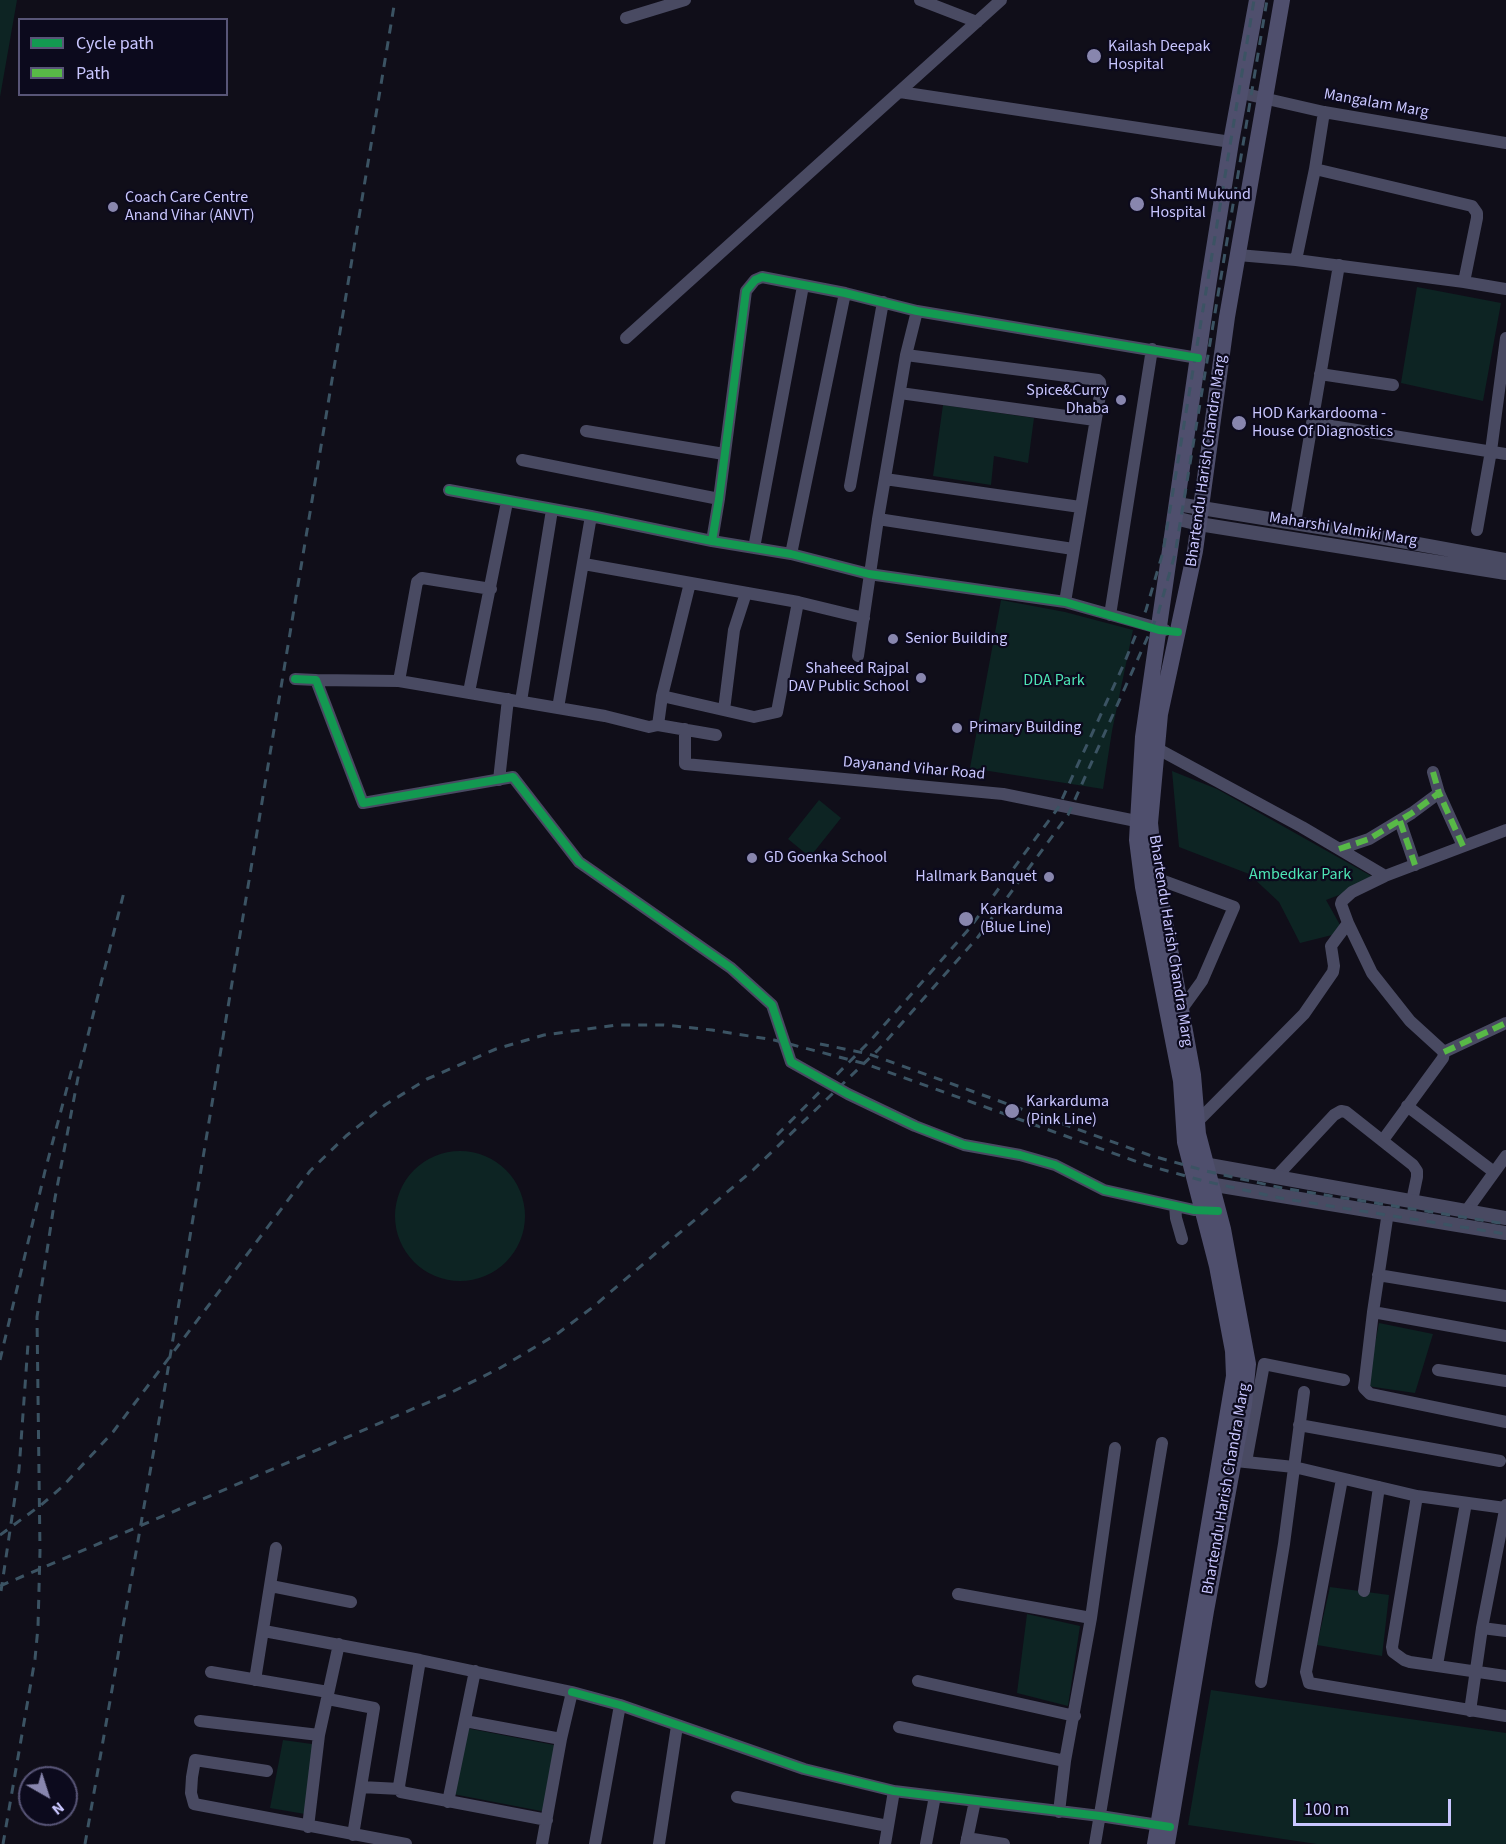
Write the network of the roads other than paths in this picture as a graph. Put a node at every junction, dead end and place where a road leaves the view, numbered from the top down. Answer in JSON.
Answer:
{"nodes":[{"id":1,"x":685,"y":0,"type":"edge"},
{"id":2,"x":920,"y":0,"type":"edge"},
{"id":3,"x":1001,"y":0,"type":"edge"},
{"id":4,"x":1257,"y":0,"type":"edge"},
{"id":5,"x":1282,"y":0,"type":"edge"},
{"id":6,"x":626,"y":18,"type":"dead end"},
{"id":7,"x":977,"y":22,"type":"junction"},
{"id":8,"x":900,"y":92,"type":"junction"},
{"id":9,"x":1241,"y":93,"type":"junction"},
{"id":10,"x":1265,"y":97,"type":"junction"},
{"id":11,"x":1324,"y":112,"type":"junction"},
{"id":12,"x":1231,"y":142,"type":"junction"},
{"id":13,"x":1506,"y":143,"type":"edge"},
{"id":14,"x":1316,"y":169,"type":"junction"},
{"id":15,"x":1238,"y":255,"type":"junction"},
{"id":16,"x":1296,"y":260,"type":"junction"},
{"id":17,"x":1339,"y":265,"type":"junction"},
{"id":18,"x":1464,"y":282,"type":"junction"},
{"id":19,"x":803,"y":285,"type":"junction"},
{"id":20,"x":1506,"y":289,"type":"edge"},
{"id":21,"x":845,"y":293,"type":"junction"},
{"id":22,"x":883,"y":302,"type":"junction"},
{"id":23,"x":917,"y":311,"type":"junction"},
{"id":24,"x":626,"y":338,"type":"dead end"},
{"id":25,"x":1506,"y":338,"type":"edge"},
{"id":26,"x":1152,"y":349,"type":"junction"},
{"id":27,"x":906,"y":355,"type":"junction"},
{"id":28,"x":1198,"y":358,"type":"junction"},
{"id":29,"x":1320,"y":374,"type":"junction"},
{"id":30,"x":1393,"y":385,"type":"dead end"},
{"id":31,"x":900,"y":393,"type":"junction"},
{"id":32,"x":1095,"y":420,"type":"junction"},
{"id":33,"x":1313,"y":423,"type":"junction"},
{"id":34,"x":586,"y":431,"type":"dead end"},
{"id":35,"x":1491,"y":451,"type":"junction"},
{"id":36,"x":724,"y":454,"type":"junction"},
{"id":37,"x":1506,"y":454,"type":"edge"},
{"id":38,"x":522,"y":460,"type":"dead end"},
{"id":39,"x":885,"y":479,"type":"junction"},
{"id":40,"x":850,"y":486,"type":"dead end"},
{"id":41,"x":449,"y":490,"type":"dead end"},
{"id":42,"x":719,"y":499,"type":"junction"},
{"id":43,"x":507,"y":502,"type":"junction"},
{"id":44,"x":1080,"y":507,"type":"junction"},
{"id":45,"x":552,"y":510,"type":"junction"},
{"id":46,"x":1176,"y":511,"type":"junction"},
{"id":47,"x":591,"y":516,"type":"junction"},
{"id":48,"x":1200,"y":516,"type":"junction"},
{"id":49,"x":878,"y":519,"type":"junction"},
{"id":50,"x":1295,"y":523,"type":"junction"},
{"id":51,"x":1477,"y":530,"type":"dead end"},
{"id":52,"x":712,"y":541,"type":"junction"},
{"id":53,"x":754,"y":548,"type":"junction"},
{"id":54,"x":1073,"y":549,"type":"junction"},
{"id":55,"x":791,"y":554,"type":"junction"},
{"id":56,"x":1506,"y":560,"type":"edge"},
{"id":57,"x":584,"y":564,"type":"junction"},
{"id":58,"x":1506,"y":573,"type":"edge"},
{"id":59,"x":869,"y":574,"type":"junction"},
{"id":60,"x":690,"y":583,"type":"junction"},
{"id":61,"x":491,"y":589,"type":"junction"},
{"id":62,"x":746,"y":592,"type":"junction"},
{"id":63,"x":798,"y":602,"type":"junction"},
{"id":64,"x":1065,"y":602,"type":"junction"},
{"id":65,"x":1110,"y":615,"type":"junction"},
{"id":66,"x":864,"y":618,"type":"junction"},
{"id":67,"x":1159,"y":630,"type":"junction"},
{"id":68,"x":1178,"y":632,"type":"junction"},
{"id":69,"x":858,"y":656,"type":"dead end"},
{"id":70,"x":295,"y":679,"type":"dead end"},
{"id":71,"x":316,"y":680,"type":"junction"},
{"id":72,"x":399,"y":681,"type":"junction"},
{"id":73,"x":470,"y":692,"type":"junction"},
{"id":74,"x":662,"y":696,"type":"junction"},
{"id":75,"x":508,"y":699,"type":"junction"},
{"id":76,"x":521,"y":701,"type":"junction"},
{"id":77,"x":558,"y":708,"type":"junction"},
{"id":78,"x":724,"y":710,"type":"junction"},
{"id":79,"x":658,"y":724,"type":"junction"},
{"id":80,"x":685,"y":729,"type":"junction"},
{"id":81,"x":716,"y":735,"type":"dead end"},
{"id":82,"x":1158,"y":749,"type":"junction"},
{"id":83,"x":1433,"y":772,"type":"dead end"},
{"id":84,"x":499,"y":780,"type":"junction"},
{"id":85,"x":1439,"y":793,"type":"junction"},
{"id":86,"x":1400,"y":821,"type":"junction"},
{"id":87,"x":1144,"y":823,"type":"junction"},
{"id":88,"x":1506,"y":830,"type":"edge"},
{"id":89,"x":1463,"y":846,"type":"junction"},
{"id":90,"x":1339,"y":849,"type":"junction"},
{"id":91,"x":1415,"y":865,"type":"junction"},
{"id":92,"x":1385,"y":876,"type":"junction"},
{"id":93,"x":1158,"y":879,"type":"junction"},
{"id":94,"x":1348,"y":923,"type":"junction"},
{"id":95,"x":1181,"y":1010,"type":"junction"},
{"id":96,"x":1506,"y":1023,"type":"edge"},
{"id":97,"x":1444,"y":1052,"type":"junction"},
{"id":98,"x":1407,"y":1107,"type":"junction"},
{"id":99,"x":1197,"y":1122,"type":"junction"},
{"id":100,"x":1383,"y":1140,"type":"junction"},
{"id":101,"x":1506,"y":1156,"type":"edge"},
{"id":102,"x":1198,"y":1163,"type":"junction"},
{"id":103,"x":1494,"y":1172,"type":"junction"},
{"id":104,"x":1276,"y":1177,"type":"junction"},
{"id":105,"x":1203,"y":1183,"type":"junction"},
{"id":106,"x":1412,"y":1201,"type":"junction"},
{"id":107,"x":1174,"y":1206,"type":"junction"},
{"id":108,"x":1210,"y":1210,"type":"junction"},
{"id":109,"x":1467,"y":1210,"type":"junction"},
{"id":110,"x":1388,"y":1212,"type":"junction"},
{"id":111,"x":1506,"y":1218,"type":"edge"},
{"id":112,"x":1506,"y":1233,"type":"edge"},
{"id":113,"x":1182,"y":1239,"type":"dead end"},
{"id":114,"x":1378,"y":1275,"type":"junction"},
{"id":115,"x":1506,"y":1296,"type":"edge"},
{"id":116,"x":1372,"y":1312,"type":"junction"},
{"id":117,"x":1506,"y":1336,"type":"edge"},
{"id":118,"x":1438,"y":1370,"type":"dead end"},
{"id":119,"x":1344,"y":1380,"type":"dead end"},
{"id":120,"x":1506,"y":1381,"type":"edge"},
{"id":121,"x":1304,"y":1392,"type":"dead end"},
{"id":122,"x":1506,"y":1422,"type":"edge"},
{"id":123,"x":1299,"y":1425,"type":"junction"},
{"id":124,"x":1162,"y":1443,"type":"dead end"},
{"id":125,"x":1115,"y":1448,"type":"dead end"},
{"id":126,"x":1233,"y":1461,"type":"junction"},
{"id":127,"x":1500,"y":1461,"type":"dead end"},
{"id":128,"x":1294,"y":1467,"type":"junction"},
{"id":129,"x":1342,"y":1479,"type":"junction"},
{"id":130,"x":1379,"y":1487,"type":"junction"},
{"id":131,"x":1417,"y":1496,"type":"junction"},
{"id":132,"x":1466,"y":1503,"type":"junction"},
{"id":133,"x":1506,"y":1507,"type":"edge"},
{"id":134,"x":276,"y":1548,"type":"dead end"},
{"id":135,"x":271,"y":1586,"type":"junction"},
{"id":136,"x":1364,"y":1591,"type":"dead end"},
{"id":137,"x":958,"y":1594,"type":"dead end"},
{"id":138,"x":351,"y":1602,"type":"dead end"},
{"id":139,"x":1091,"y":1618,"type":"junction"},
{"id":140,"x":1482,"y":1628,"type":"junction"},
{"id":141,"x":264,"y":1631,"type":"junction"},
{"id":142,"x":1506,"y":1631,"type":"edge"},
{"id":143,"x":339,"y":1644,"type":"junction"},
{"id":144,"x":420,"y":1660,"type":"junction"},
{"id":145,"x":1437,"y":1665,"type":"junction"},
{"id":146,"x":475,"y":1671,"type":"junction"},
{"id":147,"x":211,"y":1672,"type":"dead end"},
{"id":148,"x":1475,"y":1673,"type":"junction"},
{"id":149,"x":1506,"y":1676,"type":"edge"},
{"id":150,"x":255,"y":1680,"type":"junction"},
{"id":151,"x":918,"y":1682,"type":"dead end"},
{"id":152,"x":1261,"y":1682,"type":"dead end"},
{"id":153,"x":572,"y":1692,"type":"junction"},
{"id":154,"x":328,"y":1695,"type":"junction"},
{"id":155,"x":620,"y":1705,"type":"junction"},
{"id":156,"x":1470,"y":1711,"type":"junction"},
{"id":157,"x":1075,"y":1716,"type":"junction"},
{"id":158,"x":1506,"y":1716,"type":"edge"},
{"id":159,"x":465,"y":1720,"type":"junction"},
{"id":160,"x":200,"y":1721,"type":"dead end"},
{"id":161,"x":677,"y":1726,"type":"junction"},
{"id":162,"x":899,"y":1727,"type":"dead end"},
{"id":163,"x":319,"y":1735,"type":"junction"},
{"id":164,"x":561,"y":1739,"type":"junction"},
{"id":165,"x":1065,"y":1761,"type":"junction"},
{"id":166,"x":267,"y":1772,"type":"dead end"},
{"id":167,"x":361,"y":1787,"type":"junction"},
{"id":168,"x":400,"y":1789,"type":"junction"},
{"id":169,"x":894,"y":1791,"type":"junction"},
{"id":170,"x":935,"y":1796,"type":"junction"},
{"id":171,"x":736,"y":1797,"type":"dead end"},
{"id":172,"x":975,"y":1801,"type":"junction"},
{"id":173,"x":448,"y":1802,"type":"junction"},
{"id":174,"x":1059,"y":1812,"type":"junction"},
{"id":175,"x":1100,"y":1816,"type":"junction"},
{"id":176,"x":547,"y":1820,"type":"junction"},
{"id":177,"x":888,"y":1826,"type":"junction"},
{"id":178,"x":1164,"y":1826,"type":"junction"},
{"id":179,"x":308,"y":1827,"type":"junction"},
{"id":180,"x":353,"y":1835,"type":"junction"},
{"id":181,"x":967,"y":1841,"type":"edge"},
{"id":182,"x":406,"y":1844,"type":"edge"},
{"id":183,"x":542,"y":1844,"type":"edge"},
{"id":184,"x":596,"y":1844,"type":"edge"},
{"id":185,"x":659,"y":1844,"type":"edge"},
{"id":186,"x":885,"y":1844,"type":"edge"},
{"id":187,"x":926,"y":1844,"type":"edge"},
{"id":188,"x":1004,"y":1844,"type":"edge"},
{"id":189,"x":1095,"y":1844,"type":"edge"},
{"id":190,"x":1155,"y":1844,"type":"edge"},
{"id":191,"x":1167,"y":1844,"type":"edge"}],
"edges":[{"from":1,"to":6,"type":"street"},
{"from":2,"to":7,"type":"street"},
{"from":3,"to":7,"type":"street"},
{"from":4,"to":9,"type":"main road","name":"Bhartendu Harish Chandra Marg"},
{"from":5,"to":10,"type":"main road","name":"Bhartendu Harish Chandra Marg"},
{"from":7,"to":8,"type":"street"},
{"from":8,"to":12,"type":"street"},
{"from":8,"to":24,"type":"street"},
{"from":9,"to":10,"type":"street","name":"Mangalam Marg"},
{"from":9,"to":12,"type":"main road","name":"Bhartendu Harish Chandra Marg"},
{"from":10,"to":11,"type":"street","name":"Mangalam Marg"},
{"from":10,"to":15,"type":"main road","name":"Bhartendu Harish Chandra Marg"},
{"from":11,"to":13,"type":"street","name":"Mangalam Marg"},
{"from":11,"to":14,"type":"street"},
{"from":12,"to":28,"type":"main road","name":"Bhartendu Harish Chandra Marg"},
{"from":14,"to":16,"type":"street"},
{"from":14,"to":18,"type":"street"},
{"from":15,"to":16,"type":"street"},
{"from":15,"to":48,"type":"main road","name":"Bhartendu Harish Chandra Marg"},
{"from":16,"to":17,"type":"street"},
{"from":17,"to":18,"type":"street"},
{"from":17,"to":29,"type":"street"},
{"from":18,"to":20,"type":"street"},
{"from":19,"to":21,"type":"street"},
{"from":19,"to":36,"type":"street"},
{"from":19,"to":53,"type":"street"},
{"from":21,"to":22,"type":"street"},
{"from":21,"to":55,"type":"street"},
{"from":22,"to":23,"type":"street"},
{"from":22,"to":40,"type":"street"},
{"from":23,"to":26,"type":"street"},
{"from":23,"to":27,"type":"street"},
{"from":25,"to":35,"type":"street"},
{"from":26,"to":28,"type":"street"},
{"from":26,"to":65,"type":"street"},
{"from":27,"to":31,"type":"street"},
{"from":27,"to":32,"type":"street"},
{"from":28,"to":46,"type":"main road","name":"Bhartendu Harish Chandra Marg"},
{"from":29,"to":30,"type":"street"},
{"from":29,"to":33,"type":"street"},
{"from":31,"to":32,"type":"street"},
{"from":31,"to":39,"type":"street"},
{"from":32,"to":44,"type":"street"},
{"from":33,"to":35,"type":"street"},
{"from":33,"to":50,"type":"street"},
{"from":34,"to":36,"type":"street"},
{"from":35,"to":37,"type":"street"},
{"from":35,"to":51,"type":"street"},
{"from":36,"to":42,"type":"street"},
{"from":38,"to":42,"type":"street"},
{"from":39,"to":44,"type":"street"},
{"from":39,"to":49,"type":"street"},
{"from":41,"to":43,"type":"street"},
{"from":42,"to":52,"type":"street"},
{"from":43,"to":45,"type":"street"},
{"from":43,"to":61,"type":"street"},
{"from":44,"to":54,"type":"street"},
{"from":45,"to":47,"type":"street"},
{"from":45,"to":76,"type":"street"},
{"from":46,"to":48,"type":"street","name":"Maharshi Valmiki Marg"},
{"from":46,"to":67,"type":"main road","name":"Bhartendu Harish Chandra Marg"},
{"from":47,"to":52,"type":"street"},
{"from":47,"to":57,"type":"street"},
{"from":48,"to":50,"type":"street","name":"Maharshi Valmiki Marg"},
{"from":48,"to":58,"type":"street","name":"Maharshi Valmiki Marg"},
{"from":48,"to":68,"type":"main road","name":"Bhartendu Harish Chandra Marg"},
{"from":49,"to":54,"type":"street"},
{"from":49,"to":59,"type":"street"},
{"from":50,"to":56,"type":"street","name":"Maharshi Valmiki Marg"},
{"from":52,"to":53,"type":"street"},
{"from":53,"to":55,"type":"street"},
{"from":54,"to":64,"type":"street"},
{"from":55,"to":59,"type":"street"},
{"from":57,"to":60,"type":"street"},
{"from":57,"to":77,"type":"street"},
{"from":59,"to":64,"type":"street"},
{"from":59,"to":66,"type":"street"},
{"from":60,"to":62,"type":"street"},
{"from":60,"to":74,"type":"street"},
{"from":61,"to":72,"type":"street"},
{"from":61,"to":73,"type":"street"},
{"from":62,"to":63,"type":"street"},
{"from":62,"to":78,"type":"street"},
{"from":63,"to":66,"type":"street"},
{"from":63,"to":78,"type":"street"},
{"from":64,"to":65,"type":"street"},
{"from":65,"to":67,"type":"street"},
{"from":66,"to":69,"type":"street"},
{"from":67,"to":68,"type":"street"},
{"from":67,"to":87,"type":"main road","name":"Bhartendu Harish Chandra Marg"},
{"from":68,"to":82,"type":"main road","name":"Bhartendu Harish Chandra Marg"},
{"from":70,"to":71,"type":"street"},
{"from":71,"to":72,"type":"street"},
{"from":71,"to":84,"type":"street"},
{"from":72,"to":73,"type":"street"},
{"from":73,"to":75,"type":"street"},
{"from":74,"to":78,"type":"street"},
{"from":74,"to":79,"type":"street"},
{"from":75,"to":76,"type":"street"},
{"from":75,"to":84,"type":"street"},
{"from":76,"to":77,"type":"street"},
{"from":77,"to":79,"type":"street"},
{"from":79,"to":80,"type":"street"},
{"from":80,"to":81,"type":"street"},
{"from":80,"to":87,"type":"street","name":"Dayanand Vihar Road"},
{"from":82,"to":87,"type":"main road","name":"Bhartendu Harish Chandra Marg"},
{"from":82,"to":90,"type":"street"},
{"from":83,"to":85,"type":"street"},
{"from":84,"to":107,"type":"street"},
{"from":85,"to":86,"type":"street"},
{"from":85,"to":89,"type":"street"},
{"from":86,"to":90,"type":"street"},
{"from":86,"to":91,"type":"street"},
{"from":87,"to":93,"type":"main road","name":"Bhartendu Harish Chandra Marg"},
{"from":87,"to":102,"type":"main road","name":"Bhartendu Harish Chandra Marg"},
{"from":88,"to":89,"type":"street"},
{"from":89,"to":91,"type":"street"},
{"from":90,"to":92,"type":"street"},
{"from":91,"to":92,"type":"street"},
{"from":92,"to":94,"type":"street"},
{"from":93,"to":95,"type":"main road","name":"Bhartendu Harish Chandra Marg"},
{"from":93,"to":95,"type":"street"},
{"from":94,"to":97,"type":"street"},
{"from":94,"to":99,"type":"street"},
{"from":95,"to":99,"type":"main road","name":"Bhartendu Harish Chandra Marg"},
{"from":96,"to":97,"type":"street"},
{"from":97,"to":98,"type":"street"},
{"from":98,"to":100,"type":"street"},
{"from":98,"to":103,"type":"street"},
{"from":99,"to":102,"type":"main road","name":"Bhartendu Harish Chandra Marg"},
{"from":100,"to":104,"type":"street"},
{"from":100,"to":106,"type":"street"},
{"from":101,"to":103,"type":"street"},
{"from":102,"to":104,"type":"street"},
{"from":102,"to":105,"type":"main road","name":"Bhartendu Harish Chandra Marg"},
{"from":103,"to":109,"type":"street"},
{"from":104,"to":106,"type":"street"},
{"from":105,"to":108,"type":"main road","name":"Bhartendu Harish Chandra Marg"},
{"from":105,"to":110,"type":"street"},
{"from":106,"to":109,"type":"street"},
{"from":107,"to":108,"type":"street"},
{"from":107,"to":113,"type":"street"},
{"from":108,"to":126,"type":"main road","name":"Bhartendu Harish Chandra Marg"},
{"from":109,"to":111,"type":"street"},
{"from":110,"to":112,"type":"street"},
{"from":110,"to":114,"type":"street"},
{"from":114,"to":115,"type":"street"},
{"from":114,"to":116,"type":"street"},
{"from":116,"to":117,"type":"street"},
{"from":116,"to":122,"type":"street"},
{"from":118,"to":120,"type":"street"},
{"from":119,"to":126,"type":"street"},
{"from":121,"to":123,"type":"street"},
{"from":123,"to":127,"type":"street"},
{"from":123,"to":128,"type":"street"},
{"from":124,"to":175,"type":"street"},
{"from":125,"to":139,"type":"street"},
{"from":126,"to":128,"type":"street"},
{"from":126,"to":178,"type":"main road","name":"Bhartendu Harish Chandra Marg"},
{"from":128,"to":129,"type":"street"},
{"from":128,"to":152,"type":"street"},
{"from":129,"to":130,"type":"street"},
{"from":129,"to":156,"type":"street"},
{"from":130,"to":131,"type":"street"},
{"from":130,"to":136,"type":"street"},
{"from":131,"to":132,"type":"street"},
{"from":131,"to":145,"type":"street"},
{"from":132,"to":133,"type":"street"},
{"from":132,"to":145,"type":"street"},
{"from":133,"to":140,"type":"street"},
{"from":134,"to":135,"type":"street"},
{"from":135,"to":138,"type":"street"},
{"from":135,"to":141,"type":"street"},
{"from":137,"to":139,"type":"street"},
{"from":139,"to":157,"type":"street"},
{"from":140,"to":142,"type":"street"},
{"from":140,"to":148,"type":"street"},
{"from":141,"to":143,"type":"street"},
{"from":141,"to":150,"type":"street"},
{"from":143,"to":144,"type":"street"},
{"from":143,"to":154,"type":"street"},
{"from":144,"to":146,"type":"street"},
{"from":144,"to":168,"type":"street"},
{"from":145,"to":148,"type":"street"},
{"from":146,"to":153,"type":"street"},
{"from":146,"to":159,"type":"street"},
{"from":147,"to":150,"type":"street"},
{"from":148,"to":149,"type":"street"},
{"from":148,"to":156,"type":"street"},
{"from":150,"to":154,"type":"street"},
{"from":151,"to":157,"type":"street"},
{"from":153,"to":155,"type":"street"},
{"from":153,"to":164,"type":"street"},
{"from":154,"to":163,"type":"street"},
{"from":154,"to":167,"type":"street"},
{"from":155,"to":161,"type":"street"},
{"from":155,"to":184,"type":"street"},
{"from":156,"to":158,"type":"street"},
{"from":157,"to":165,"type":"street"},
{"from":159,"to":164,"type":"street"},
{"from":159,"to":173,"type":"street"},
{"from":160,"to":163,"type":"street"},
{"from":161,"to":169,"type":"street"},
{"from":161,"to":185,"type":"street"},
{"from":162,"to":165,"type":"street"},
{"from":163,"to":179,"type":"street"},
{"from":164,"to":176,"type":"street"},
{"from":165,"to":174,"type":"street"},
{"from":166,"to":179,"type":"street"},
{"from":167,"to":168,"type":"street"},
{"from":167,"to":180,"type":"street"},
{"from":168,"to":173,"type":"street"},
{"from":169,"to":170,"type":"street"},
{"from":169,"to":177,"type":"street"},
{"from":170,"to":172,"type":"street"},
{"from":170,"to":187,"type":"street"},
{"from":171,"to":177,"type":"street"},
{"from":172,"to":174,"type":"street"},
{"from":172,"to":181,"type":"street"},
{"from":173,"to":176,"type":"street"},
{"from":174,"to":175,"type":"street"},
{"from":175,"to":178,"type":"street"},
{"from":175,"to":189,"type":"street"},
{"from":176,"to":183,"type":"street"},
{"from":177,"to":186,"type":"street"},
{"from":178,"to":190,"type":"main road","name":"Bhartendu Harish Chandra Marg"},
{"from":178,"to":191,"type":"main road","name":"Bhartendu Harish Chandra Marg"},
{"from":179,"to":180,"type":"street"},
{"from":180,"to":182,"type":"street"},
{"from":181,"to":188,"type":"street"}]}
